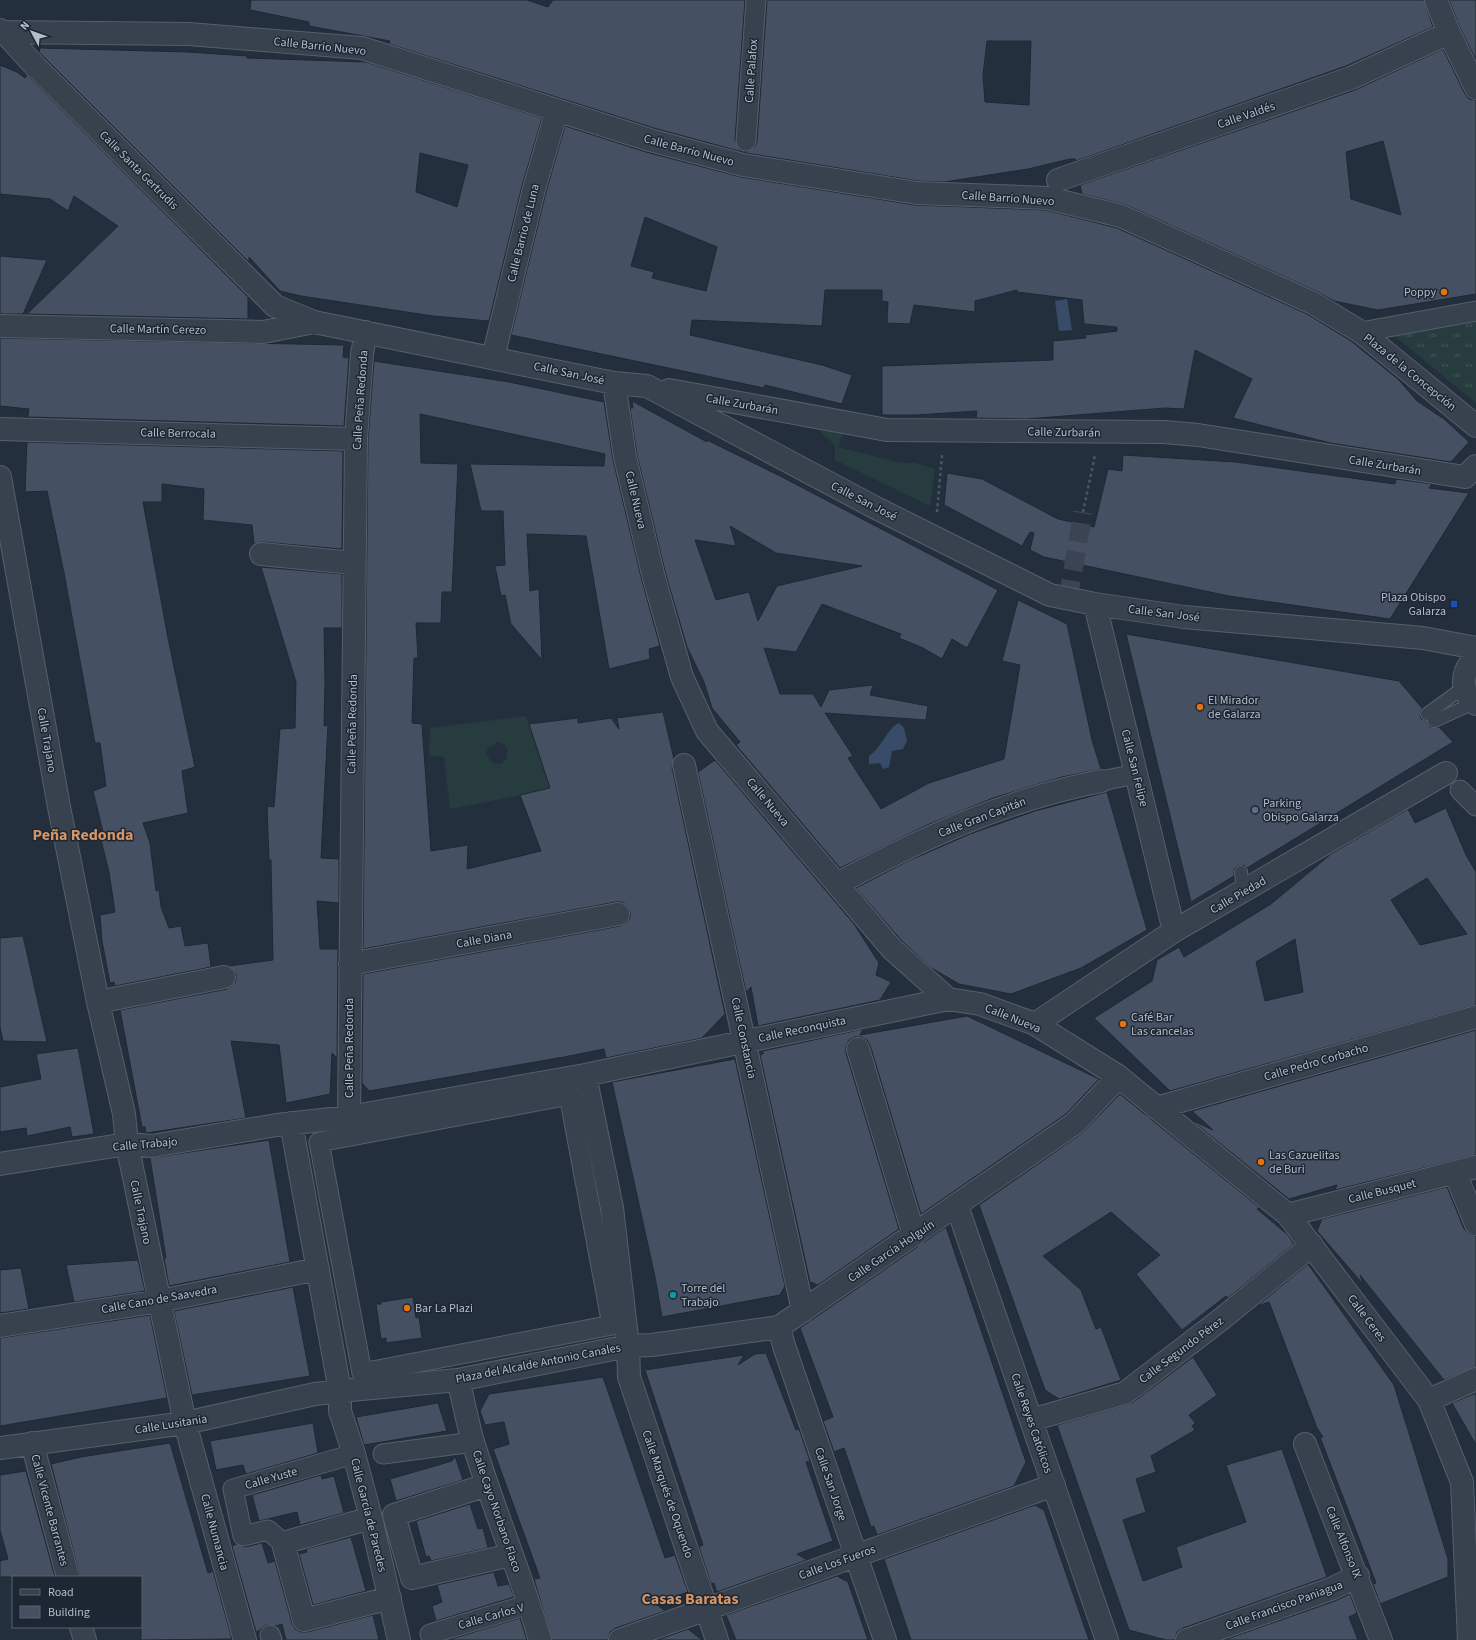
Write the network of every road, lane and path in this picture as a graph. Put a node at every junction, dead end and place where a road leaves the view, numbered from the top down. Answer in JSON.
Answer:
{"nodes":[{"id":1,"x":756,"y":0,"type":"edge"},
{"id":2,"x":1436,"y":0,"type":"edge"},
{"id":3,"x":1,"y":32,"type":"edge"},
{"id":4,"x":1449,"y":33,"type":"junction"},
{"id":5,"x":1476,"y":88,"type":"edge"},
{"id":6,"x":557,"y":110,"type":"junction"},
{"id":7,"x":746,"y":141,"type":"dead end"},
{"id":8,"x":1053,"y":189,"type":"junction"},
{"id":9,"x":275,"y":306,"type":"junction"},
{"id":10,"x":1476,"y":311,"type":"edge"},
{"id":11,"x":314,"y":322,"type":"junction"},
{"id":12,"x":0,"y":326,"type":"edge"},
{"id":13,"x":263,"y":332,"type":"junction"},
{"id":14,"x":366,"y":332,"type":"junction"},
{"id":15,"x":1361,"y":332,"type":"junction"},
{"id":16,"x":493,"y":358,"type":"junction"},
{"id":17,"x":614,"y":382,"type":"junction"},
{"id":18,"x":647,"y":386,"type":"junction"},
{"id":19,"x":1476,"y":426,"type":"edge"},
{"id":20,"x":0,"y":429,"type":"edge"},
{"id":21,"x":943,"y":431,"type":"junction"},
{"id":22,"x":1101,"y":432,"type":"junction"},
{"id":23,"x":356,"y":439,"type":"junction"},
{"id":24,"x":1476,"y":466,"type":"edge"},
{"id":25,"x":0,"y":477,"type":"edge"},
{"id":26,"x":1083,"y":512,"type":"tunnel mouth"},
{"id":27,"x":935,"y":537,"type":"junction"},
{"id":28,"x":261,"y":554,"type":"dead end"},
{"id":29,"x":354,"y":563,"type":"junction"},
{"id":30,"x":1095,"y":604,"type":"junction"},
{"id":31,"x":1476,"y":648,"type":"edge"},
{"id":32,"x":1476,"y":658,"type":"edge"},
{"id":33,"x":1471,"y":698,"type":"edge"},
{"id":34,"x":684,"y":765,"type":"dead end"},
{"id":35,"x":1446,"y":773,"type":"dead end"},
{"id":36,"x":1136,"y":774,"type":"junction"},
{"id":37,"x":1101,"y":781,"type":"joint"},
{"id":38,"x":1460,"y":790,"type":"dead end"},
{"id":39,"x":1476,"y":806,"type":"edge"},
{"id":40,"x":837,"y":884,"type":"junction"},
{"id":41,"x":618,"y":914,"type":"dead end"},
{"id":42,"x":1174,"y":931,"type":"junction"},
{"id":43,"x":350,"y":964,"type":"junction"},
{"id":44,"x":224,"y":978,"type":"dead end"},
{"id":45,"x":948,"y":999,"type":"junction"},
{"id":46,"x":98,"y":1002,"type":"junction"},
{"id":47,"x":1476,"y":1017,"type":"edge"},
{"id":48,"x":1035,"y":1024,"type":"junction"},
{"id":49,"x":745,"y":1041,"type":"junction"},
{"id":50,"x":858,"y":1049,"type":"dead end"},
{"id":51,"x":585,"y":1074,"type":"junction"},
{"id":52,"x":1118,"y":1076,"type":"junction"},
{"id":53,"x":1156,"y":1108,"type":"junction"},
{"id":54,"x":349,"y":1117,"type":"junction"},
{"id":55,"x":291,"y":1123,"type":"junction"},
{"id":56,"x":127,"y":1144,"type":"junction"},
{"id":57,"x":0,"y":1164,"type":"edge"},
{"id":58,"x":1476,"y":1167,"type":"edge"},
{"id":59,"x":1454,"y":1173,"type":"junction"},
{"id":60,"x":957,"y":1206,"type":"junction"},
{"id":61,"x":1288,"y":1215,"type":"junction"},
{"id":62,"x":1476,"y":1224,"type":"edge"},
{"id":63,"x":914,"y":1235,"type":"junction"},
{"id":64,"x":1312,"y":1245,"type":"junction"},
{"id":65,"x":318,"y":1269,"type":"junction"},
{"id":66,"x":160,"y":1301,"type":"junction"},
{"id":67,"x":803,"y":1311,"type":"junction"},
{"id":68,"x":0,"y":1326,"type":"edge"},
{"id":69,"x":779,"y":1327,"type":"junction"},
{"id":70,"x":628,"y":1346,"type":"junction"},
{"id":71,"x":362,"y":1373,"type":"joint"},
{"id":72,"x":1476,"y":1379,"type":"edge"},
{"id":73,"x":458,"y":1380,"type":"junction"},
{"id":74,"x":340,"y":1391,"type":"junction"},
{"id":75,"x":1429,"y":1400,"type":"junction"},
{"id":76,"x":1031,"y":1420,"type":"junction"},
{"id":77,"x":185,"y":1423,"type":"junction"},
{"id":78,"x":473,"y":1442,"type":"junction"},
{"id":79,"x":32,"y":1444,"type":"junction"},
{"id":80,"x":1305,"y":1444,"type":"dead end"},
{"id":81,"x":0,"y":1448,"type":"edge"},
{"id":82,"x":354,"y":1454,"type":"junction"},
{"id":83,"x":383,"y":1454,"type":"dead end"},
{"id":84,"x":487,"y":1485,"type":"junction"},
{"id":85,"x":1054,"y":1485,"type":"junction"},
{"id":86,"x":370,"y":1518,"type":"junction"},
{"id":87,"x":283,"y":1543,"type":"junction"},
{"id":88,"x":511,"y":1555,"type":"junction"},
{"id":89,"x":856,"y":1556,"type":"junction"},
{"id":90,"x":68,"y":1576,"type":"edge"},
{"id":91,"x":1358,"y":1576,"type":"junction"},
{"id":92,"x":390,"y":1598,"type":"junction"},
{"id":93,"x":530,"y":1604,"type":"junction"},
{"id":94,"x":707,"y":1609,"type":"junction"},
{"id":95,"x":81,"y":1628,"type":"edge"},
{"id":96,"x":430,"y":1634,"type":"dead end"},
{"id":97,"x":85,"y":1640,"type":"edge"},
{"id":98,"x":245,"y":1640,"type":"edge"},
{"id":99,"x":399,"y":1640,"type":"edge"},
{"id":100,"x":540,"y":1640,"type":"edge"},
{"id":101,"x":620,"y":1640,"type":"edge"},
{"id":102,"x":718,"y":1640,"type":"edge"},
{"id":103,"x":885,"y":1640,"type":"edge"},
{"id":104,"x":1107,"y":1640,"type":"edge"},
{"id":105,"x":1187,"y":1640,"type":"edge"},
{"id":106,"x":1381,"y":1640,"type":"edge"},
{"id":107,"x":1469,"y":1640,"type":"edge"}],
"edges":[{"from":1,"to":7,"type":"street","name":"Calle Palafox"},
{"from":2,"to":4,"type":"street"},
{"from":3,"to":6,"type":"street","name":"Calle Barrio Nuevo"},
{"from":3,"to":9,"type":"street","name":"Calle Santa Gertrudis"},
{"from":4,"to":5,"type":"street"},
{"from":4,"to":8,"type":"street","name":"Calle Valdés"},
{"from":6,"to":8,"type":"street","name":"Calle Barrio Nuevo"},
{"from":6,"to":16,"type":"street","name":"Calle Barrio de Luna"},
{"from":8,"to":15,"type":"street","name":"Calle Barrio Nuevo"},
{"from":9,"to":11,"type":"street","name":"Calle Santa Gertrudis"},
{"from":9,"to":13,"type":"street"},
{"from":10,"to":15,"type":"street","name":"Plaza de la Concepción"},
{"from":11,"to":13,"type":"street","name":"Calle Martín Cerezo"},
{"from":11,"to":14,"type":"street","name":"Calle San José"},
{"from":12,"to":13,"type":"street","name":"Calle Martín Cerezo"},
{"from":14,"to":16,"type":"street","name":"Calle San José"},
{"from":14,"to":23,"type":"street","name":"Calle Peña Redonda"},
{"from":15,"to":19,"type":"street","name":"Plaza de la Concepción"},
{"from":16,"to":17,"type":"street","name":"Calle San José"},
{"from":17,"to":18,"type":"street","name":"Calle San José"},
{"from":17,"to":40,"type":"street","name":"Calle Nueva"},
{"from":18,"to":21,"type":"street","name":"Calle Zurbarán"},
{"from":18,"to":27,"type":"street","name":"Calle San José"},
{"from":20,"to":23,"type":"street","name":"Calle Berrocala"},
{"from":21,"to":22,"type":"street","name":"Calle Zurbarán"},
{"from":21,"to":27,"type":"path"},
{"from":22,"to":24,"type":"street","name":"Calle Zurbarán"},
{"from":22,"to":26,"type":"path"},
{"from":23,"to":29,"type":"street","name":"Calle Peña Redonda"},
{"from":25,"to":46,"type":"street","name":"Calle Trajano"},
{"from":27,"to":30,"type":"street","name":"Calle San José"},
{"from":28,"to":29,"type":"street"},
{"from":29,"to":43,"type":"street","name":"Calle Peña Redonda"},
{"from":30,"to":31,"type":"street","name":"Calle San José"},
{"from":30,"to":36,"type":"street","name":"Calle San Felipe"},
{"from":32,"to":33,"type":"street"},
{"from":33,"to":33,"type":"lane"},
{"from":34,"to":49,"type":"street","name":"Calle Constancia"},
{"from":35,"to":42,"type":"street","name":"Calle Piedad"},
{"from":36,"to":37,"type":"street","name":"Calle Gran Capitán"},
{"from":36,"to":42,"type":"street","name":"Calle San Felipe"},
{"from":37,"to":40,"type":"street","name":"Calle Gran Capitán"},
{"from":38,"to":39,"type":"street"},
{"from":40,"to":45,"type":"street","name":"Calle Nueva"},
{"from":41,"to":43,"type":"street","name":"Calle Diana"},
{"from":42,"to":48,"type":"street","name":"Calle Piedad"},
{"from":43,"to":54,"type":"street","name":"Calle Peña Redonda"},
{"from":44,"to":46,"type":"street"},
{"from":45,"to":48,"type":"street","name":"Calle Nueva"},
{"from":45,"to":49,"type":"street","name":"Calle Reconquista"},
{"from":46,"to":56,"type":"street","name":"Calle Trajano"},
{"from":47,"to":53,"type":"street","name":"Calle Pedro Corbacho"},
{"from":48,"to":52,"type":"street","name":"Calle Nueva"},
{"from":49,"to":51,"type":"street","name":"Calle Reconquista"},
{"from":49,"to":67,"type":"street","name":"Calle Constancia"},
{"from":50,"to":63,"type":"street"},
{"from":51,"to":54,"type":"street"},
{"from":51,"to":70,"type":"street","name":"Plaza del Alcalde Antonio Canales"},
{"from":52,"to":53,"type":"street","name":"Calle Ceres"},
{"from":52,"to":60,"type":"street","name":"Calle García Holguín"},
{"from":53,"to":61,"type":"street","name":"Calle Ceres"},
{"from":54,"to":55,"type":"street"},
{"from":55,"to":56,"type":"street","name":"Calle Trabajo"},
{"from":55,"to":65,"type":"street"},
{"from":56,"to":57,"type":"street","name":"Calle Trabajo"},
{"from":56,"to":66,"type":"street","name":"Calle Trajano"},
{"from":58,"to":59,"type":"street","name":"Calle Busquet"},
{"from":59,"to":61,"type":"street","name":"Calle Busquet"},
{"from":59,"to":62,"type":"street"},
{"from":60,"to":63,"type":"street","name":"Calle García Holguín"},
{"from":60,"to":76,"type":"street","name":"Calle Reyes Católicos"},
{"from":61,"to":64,"type":"street","name":"Calle Ceres"},
{"from":63,"to":67,"type":"street","name":"Calle García Holguín"},
{"from":64,"to":75,"type":"street","name":"Calle Ceres"},
{"from":64,"to":76,"type":"street","name":"Calle Segundo Pérez"},
{"from":65,"to":66,"type":"street","name":"Calle Cano de Saavedra"},
{"from":65,"to":74,"type":"street"},
{"from":66,"to":68,"type":"street","name":"Calle Cano de Saavedra"},
{"from":66,"to":77,"type":"street","name":"Calle Trajano"},
{"from":67,"to":69,"type":"street","name":"Calle García Holguín"},
{"from":69,"to":70,"type":"street","name":"Calle García Holguín"},
{"from":69,"to":89,"type":"street","name":"Calle San Jorge"},
{"from":70,"to":73,"type":"street","name":"Plaza del Alcalde Antonio Canales"},
{"from":70,"to":94,"type":"street","name":"Calle Marqués de Oquendo"},
{"from":71,"to":71,"type":"street","name":"Plaza del Alcalde Antonio Canales"},
{"from":72,"to":75,"type":"street"},
{"from":73,"to":74,"type":"street","name":"Plaza del Alcalde Antonio Canales"},
{"from":73,"to":78,"type":"street","name":"Calle Cayo Norbano Flaco"},
{"from":74,"to":77,"type":"street","name":"Calle Lusitania"},
{"from":74,"to":82,"type":"street","name":"Calle García de Paredes"},
{"from":75,"to":107,"type":"street","name":"Calle Ceres"},
{"from":76,"to":85,"type":"street","name":"Calle Reyes Católicos"},
{"from":77,"to":79,"type":"street","name":"Calle Lusitania"},
{"from":77,"to":98,"type":"street","name":"Calle Numancia"},
{"from":78,"to":83,"type":"street"},
{"from":78,"to":84,"type":"street","name":"Calle Cayo Norbano Flaco"},
{"from":79,"to":81,"type":"street","name":"Calle Lusitania"},
{"from":79,"to":90,"type":"street","name":"Calle Vicente Barrantes"},
{"from":80,"to":91,"type":"street","name":"Calle Alfonso IX"},
{"from":82,"to":86,"type":"street","name":"Calle García de Paredes"},
{"from":82,"to":87,"type":"street","name":"Calle Yuste"},
{"from":84,"to":88,"type":"street","name":"Calle Cayo Norbano Flaco"},
{"from":84,"to":88,"type":"street"},
{"from":85,"to":89,"type":"street","name":"Calle Los Fueros"},
{"from":85,"to":104,"type":"street","name":"Calle Reyes Católicos"},
{"from":86,"to":87,"type":"street"},
{"from":86,"to":92,"type":"street","name":"Calle García de Paredes"},
{"from":87,"to":92,"type":"street"},
{"from":88,"to":93,"type":"street","name":"Calle Cayo Norbano Flaco"},
{"from":89,"to":94,"type":"street","name":"Calle Los Fueros"},
{"from":89,"to":103,"type":"street","name":"Calle San Jorge"},
{"from":91,"to":105,"type":"street","name":"Calle Francisco Paniagua"},
{"from":91,"to":106,"type":"street","name":"Calle Alfonso IX"},
{"from":92,"to":99,"type":"street","name":"Calle García de Paredes"},
{"from":93,"to":96,"type":"street","name":"Calle Carlos V"},
{"from":93,"to":100,"type":"street","name":"Calle Cayo Norbano Flaco"},
{"from":94,"to":101,"type":"street","name":"Calle Los Fueros"},
{"from":94,"to":102,"type":"street","name":"Calle Marqués de Oquendo"},
{"from":95,"to":97,"type":"street"}]}
